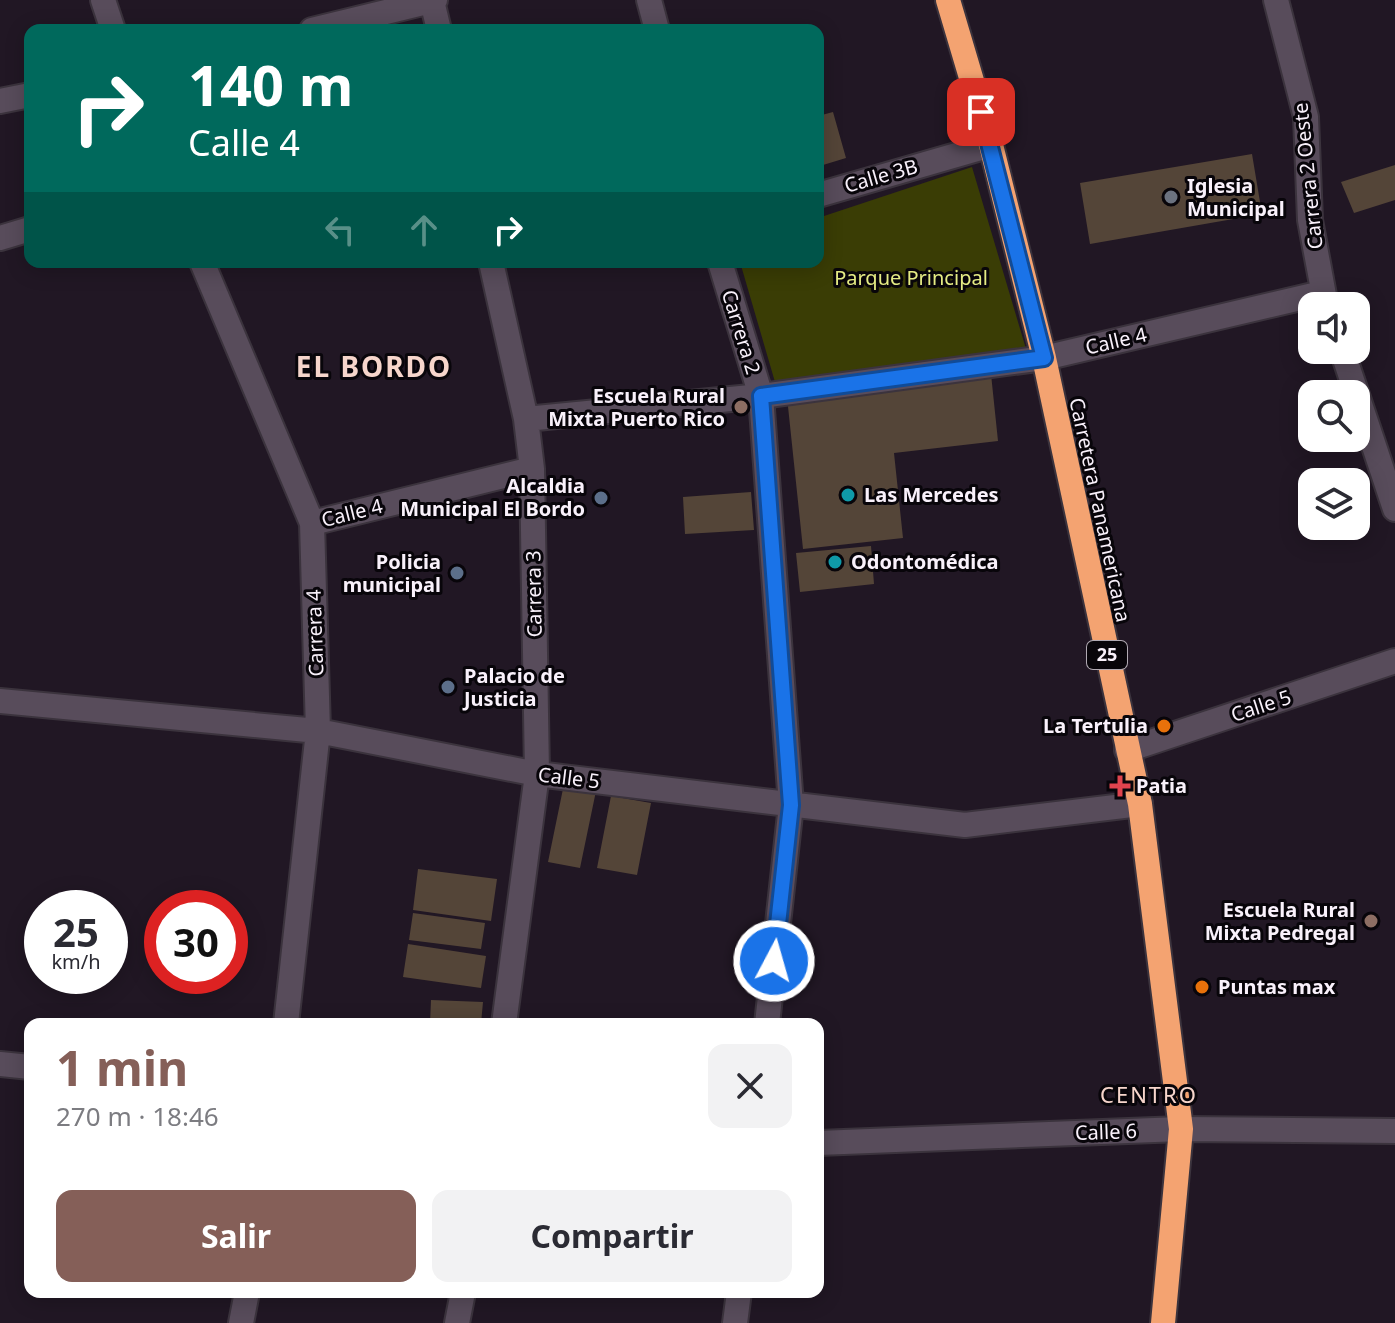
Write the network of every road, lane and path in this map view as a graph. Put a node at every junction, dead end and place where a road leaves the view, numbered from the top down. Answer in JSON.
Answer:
{"nodes":[{"id":1,"x":103,"y":0,"type":"edge"},
{"id":2,"x":649,"y":0,"type":"edge"},
{"id":3,"x":948,"y":0,"type":"edge"},
{"id":4,"x":1276,"y":0,"type":"edge"},
{"id":5,"x":434,"y":1,"type":"edge"},
{"id":6,"x":111,"y":24,"type":"edge"},
{"id":7,"x":337,"y":24,"type":"edge"},
{"id":8,"x":438,"y":24,"type":"edge"},
{"id":9,"x":655,"y":24,"type":"edge"},
{"id":10,"x":24,"y":96,"type":"edge"},
{"id":11,"x":0,"y":101,"type":"edge"},
{"id":12,"x":991,"y":145,"type":"junction"},
{"id":13,"x":824,"y":193,"type":"edge"},
{"id":14,"x":24,"y":231,"type":"edge"},
{"id":15,"x":0,"y":238,"type":"edge"},
{"id":16,"x":205,"y":268,"type":"edge"},
{"id":17,"x":492,"y":268,"type":"edge"},
{"id":18,"x":722,"y":268,"type":"edge"},
{"id":19,"x":1323,"y":292,"type":"edge"},
{"id":20,"x":1298,"y":304,"type":"edge"},
{"id":21,"x":1044,"y":358,"type":"junction"},
{"id":22,"x":1347,"y":364,"type":"edge"},
{"id":23,"x":761,"y":396,"type":"junction"},
{"id":24,"x":526,"y":419,"type":"junction"},
{"id":25,"x":532,"y":469,"type":"junction"},
{"id":26,"x":1395,"y":509,"type":"edge"},
{"id":27,"x":312,"y":523,"type":"junction"},
{"id":28,"x":1395,"y":661,"type":"edge"},
{"id":29,"x":0,"y":701,"type":"edge"},
{"id":30,"x":318,"y":731,"type":"junction"},
{"id":31,"x":1127,"y":750,"type":"junction"},
{"id":32,"x":537,"y":774,"type":"junction"},
{"id":33,"x":1140,"y":804,"type":"junction"},
{"id":34,"x":791,"y":805,"type":"junction"},
{"id":35,"x":287,"y":1018,"type":"edge"},
{"id":36,"x":505,"y":1018,"type":"edge"},
{"id":37,"x":768,"y":1018,"type":"edge"},
{"id":38,"x":0,"y":1064,"type":"edge"},
{"id":39,"x":24,"y":1066,"type":"edge"},
{"id":40,"x":1181,"y":1129,"type":"junction"},
{"id":41,"x":1395,"y":1131,"type":"edge"},
{"id":42,"x":824,"y":1143,"type":"edge"},
{"id":43,"x":246,"y":1298,"type":"edge"},
{"id":44,"x":462,"y":1298,"type":"edge"},
{"id":45,"x":738,"y":1298,"type":"edge"},
{"id":46,"x":241,"y":1323,"type":"edge"},
{"id":47,"x":457,"y":1323,"type":"edge"},
{"id":48,"x":735,"y":1323,"type":"edge"},
{"id":49,"x":1163,"y":1323,"type":"edge"}],
"edges":[{"from":1,"to":6,"type":"street"},
{"from":2,"to":9,"type":"street"},
{"from":3,"to":12,"type":"highway","name":"Carretera Panamericana","number":"25"},
{"from":4,"to":19,"type":"street","name":"Carrera 2 Oeste"},
{"from":5,"to":7,"type":"street"},
{"from":5,"to":8,"type":"street"},
{"from":10,"to":11,"type":"street"},
{"from":12,"to":13,"type":"street","name":"Calle 3B"},
{"from":12,"to":21,"type":"highway","name":"Carretera Panamericana","number":"25"},
{"from":14,"to":15,"type":"street"},
{"from":16,"to":27,"type":"street","name":"Carrera 4"},
{"from":17,"to":24,"type":"street","name":"Carrera 3"},
{"from":18,"to":23,"type":"street","name":"Carrera 2"},
{"from":20,"to":21,"type":"street","name":"Calle 4"},
{"from":21,"to":23,"type":"street","name":"Calle 4"},
{"from":21,"to":31,"type":"highway","name":"Carretera Panamericana","number":"25"},
{"from":22,"to":26,"type":"street"},
{"from":23,"to":24,"type":"street","name":"Calle 4"},
{"from":23,"to":34,"type":"street","name":"Carrera 2"},
{"from":24,"to":25,"type":"street","name":"Carrera 3"},
{"from":25,"to":27,"type":"street","name":"Calle 4"},
{"from":25,"to":32,"type":"street","name":"Carrera 3"},
{"from":27,"to":30,"type":"street","name":"Carrera 4"},
{"from":28,"to":31,"type":"street","name":"Calle 5"},
{"from":29,"to":30,"type":"street","name":"Calle 5"},
{"from":30,"to":32,"type":"street","name":"Calle 5"},
{"from":30,"to":35,"type":"street","name":"Carrera 4"},
{"from":31,"to":33,"type":"highway","name":"Carretera Panamericana","number":"25"},
{"from":32,"to":34,"type":"street","name":"Calle 5"},
{"from":32,"to":36,"type":"street","name":"Carrera 3"},
{"from":33,"to":34,"type":"street","name":"Calle 5"},
{"from":33,"to":40,"type":"highway","name":"Carretera Panamericana","number":"25"},
{"from":34,"to":37,"type":"street","name":"Carrera 2"},
{"from":38,"to":39,"type":"street"},
{"from":40,"to":41,"type":"street","name":"Calle 6"},
{"from":40,"to":42,"type":"street","name":"Calle 6"},
{"from":40,"to":49,"type":"highway","name":"Carretera Panamericana","number":"25"},
{"from":43,"to":46,"type":"street"},
{"from":44,"to":47,"type":"street"},
{"from":45,"to":48,"type":"street"}]}
